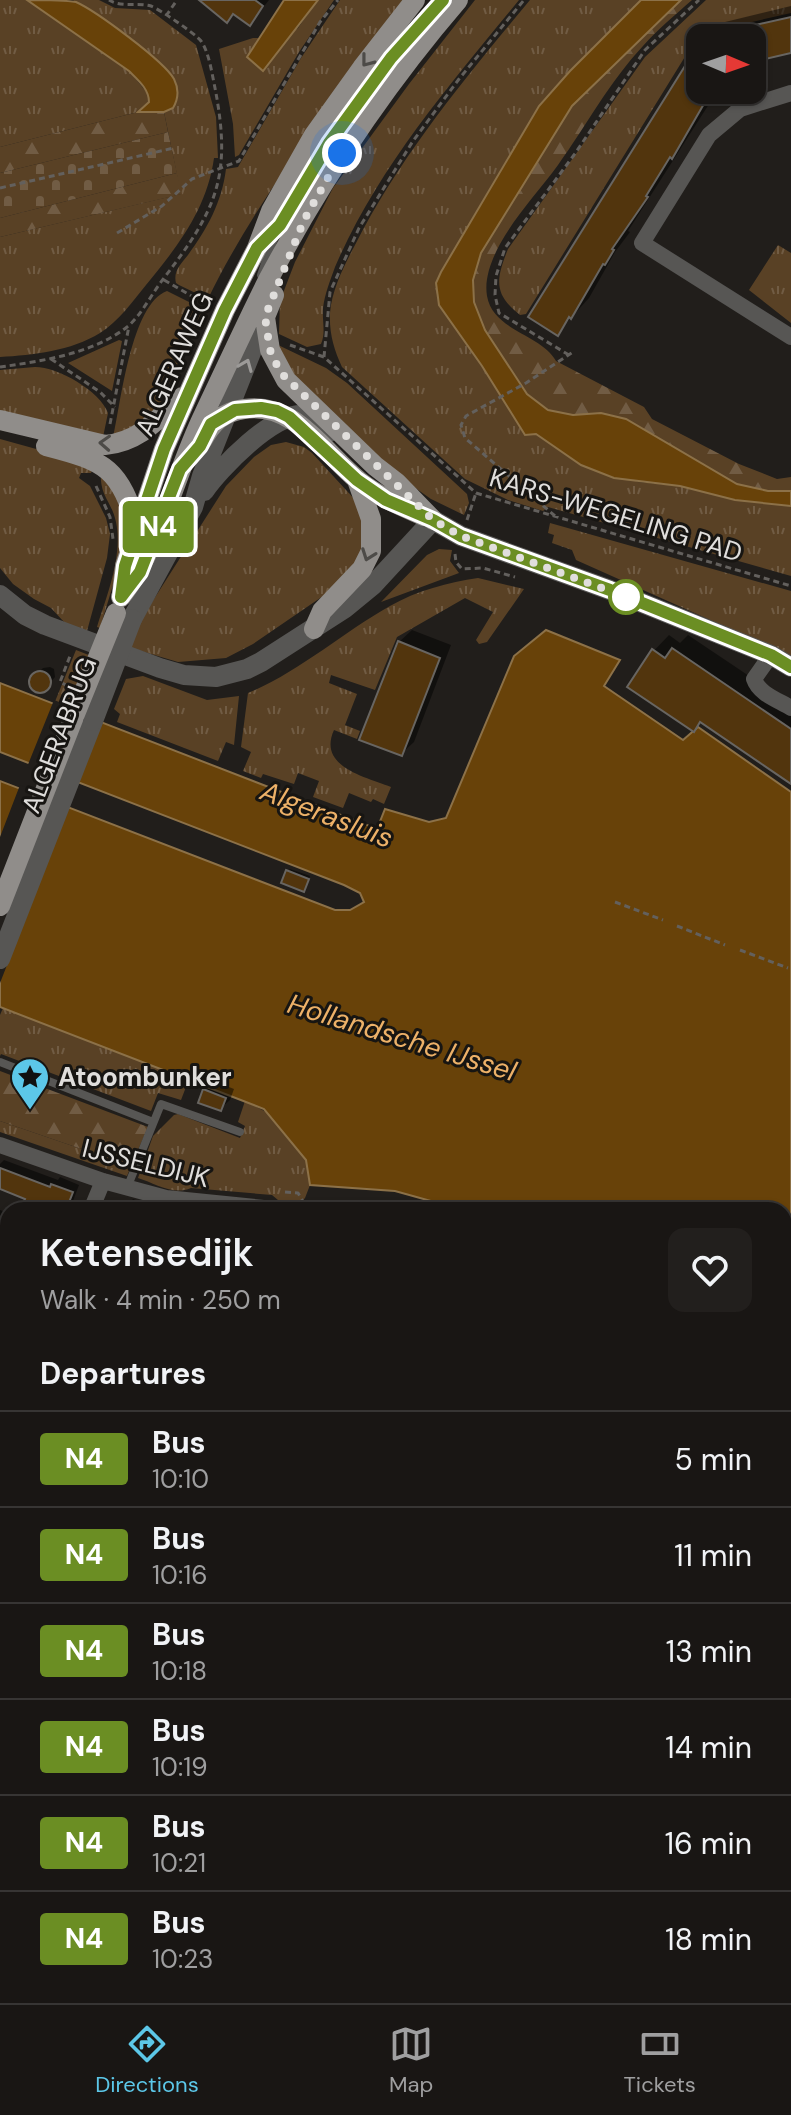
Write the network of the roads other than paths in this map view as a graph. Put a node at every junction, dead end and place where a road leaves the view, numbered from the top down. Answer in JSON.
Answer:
{"nodes":[{"id":1,"x":415,"y":0,"type":"edge"},
{"id":2,"x":444,"y":0,"type":"edge"},
{"id":3,"x":458,"y":0,"type":"edge"},
{"id":4,"x":791,"y":93,"type":"edge"},
{"id":5,"x":304,"y":220,"type":"junction"},
{"id":6,"x":280,"y":225,"type":"junction"},
{"id":7,"x":257,"y":248,"type":"junction"},
{"id":8,"x":265,"y":317,"type":"junction"},
{"id":9,"x":791,"y":337,"type":"edge"},
{"id":10,"x":222,"y":376,"type":"junction"},
{"id":11,"x":190,"y":388,"type":"junction"},
{"id":12,"x":226,"y":414,"type":"junction"},
{"id":13,"x":289,"y":417,"type":"junction"},
{"id":14,"x":0,"y":420,"type":"edge"},
{"id":15,"x":0,"y":434,"type":"edge"},
{"id":16,"x":355,"y":444,"type":"junction"},
{"id":17,"x":180,"y":469,"type":"junction"},
{"id":18,"x":357,"y":480,"type":"junction"},
{"id":19,"x":193,"y":507,"type":"junction"},
{"id":20,"x":433,"y":520,"type":"junction"},
{"id":21,"x":138,"y":530,"type":"junction"},
{"id":22,"x":0,"y":595,"type":"edge"},
{"id":23,"x":123,"y":610,"type":"junction"},
{"id":24,"x":314,"y":629,"type":"junction"},
{"id":25,"x":771,"y":655,"type":"junction"},
{"id":26,"x":791,"y":667,"type":"edge"},
{"id":27,"x":791,"y":708,"type":"edge"},
{"id":28,"x":0,"y":906,"type":"edge"},
{"id":29,"x":0,"y":959,"type":"edge"},
{"id":30,"x":0,"y":1062,"type":"edge"},
{"id":31,"x":153,"y":1122,"type":"junction"},
{"id":32,"x":240,"y":1132,"type":"dead end"},
{"id":33,"x":0,"y":1145,"type":"edge"},
{"id":34,"x":103,"y":1181,"type":"junction"},
{"id":35,"x":127,"y":1188,"type":"junction"},
{"id":36,"x":94,"y":1202,"type":"edge"},
{"id":37,"x":196,"y":1202,"type":"edge"}],
"edges":[{"from":1,"to":7,"type":"main road","name":"ALGERAWEG","one_way":true},
{"from":2,"to":6,"type":"lane","name":"ALGERAWEG"},
{"from":3,"to":5,"type":"main road","name":"ALGERAWEG"},
{"from":4,"to":9,"type":"street"},
{"from":5,"to":8,"type":"main road","name":"ALGERAWEG"},
{"from":5,"to":10,"type":"main road","name":"ALGERAWEG"},
{"from":6,"to":7,"type":"lane","name":"ALGERAWEG"},
{"from":6,"to":10,"type":"lane","name":"ALGERAWEG"},
{"from":7,"to":11,"type":"main road","name":"ALGERAWEG"},
{"from":12,"to":8,"type":"street","name":"ALGERAWEG","one_way":true},
{"from":8,"to":16,"type":"main road"},
{"from":10,"to":17,"type":"main road","name":"ALGERAWEG"},
{"from":11,"to":14,"type":"main road","one_way":true},
{"from":11,"to":21,"type":"main road","name":"ALGERAWEG"},
{"from":12,"to":13,"type":"main road"},
{"from":12,"to":17,"type":"main road"},
{"from":12,"to":19,"type":"street","name":"ALGERAWEG"},
{"from":13,"to":16,"type":"street"},
{"from":13,"to":18,"type":"main road"},
{"from":13,"to":19,"type":"street"},
{"from":15,"to":21,"type":"main road"},
{"from":16,"to":20,"type":"main road"},
{"from":17,"to":23,"type":"main road","name":"ALGERAWEG"},
{"from":18,"to":20,"type":"main road"},
{"from":18,"to":24,"type":"main road","one_way":true},
{"from":19,"to":23,"type":"street","name":"ALGERAWEG"},
{"from":20,"to":24,"type":"street"},
{"from":20,"to":25,"type":"street"},
{"from":21,"to":23,"type":"main road","name":"ALGERAWEG"},
{"from":22,"to":24,"type":"street"},
{"from":23,"to":28,"type":"main road","name":"ALGERABRUG","bridge":true},
{"from":23,"to":29,"type":"street","name":"ALGERABRUG","bridge":true},
{"from":25,"to":26,"type":"street"},
{"from":25,"to":27,"type":"street"},
{"from":30,"to":31,"type":"lane"},
{"from":31,"to":32,"type":"lane"},
{"from":31,"to":35,"type":"lane"},
{"from":33,"to":34,"type":"street","name":"IJSSELDIJK"},
{"from":34,"to":35,"type":"street","name":"IJSSELDIJK"},
{"from":34,"to":36,"type":"street"},
{"from":35,"to":37,"type":"street","name":"IJSSELDIJK"}]}
